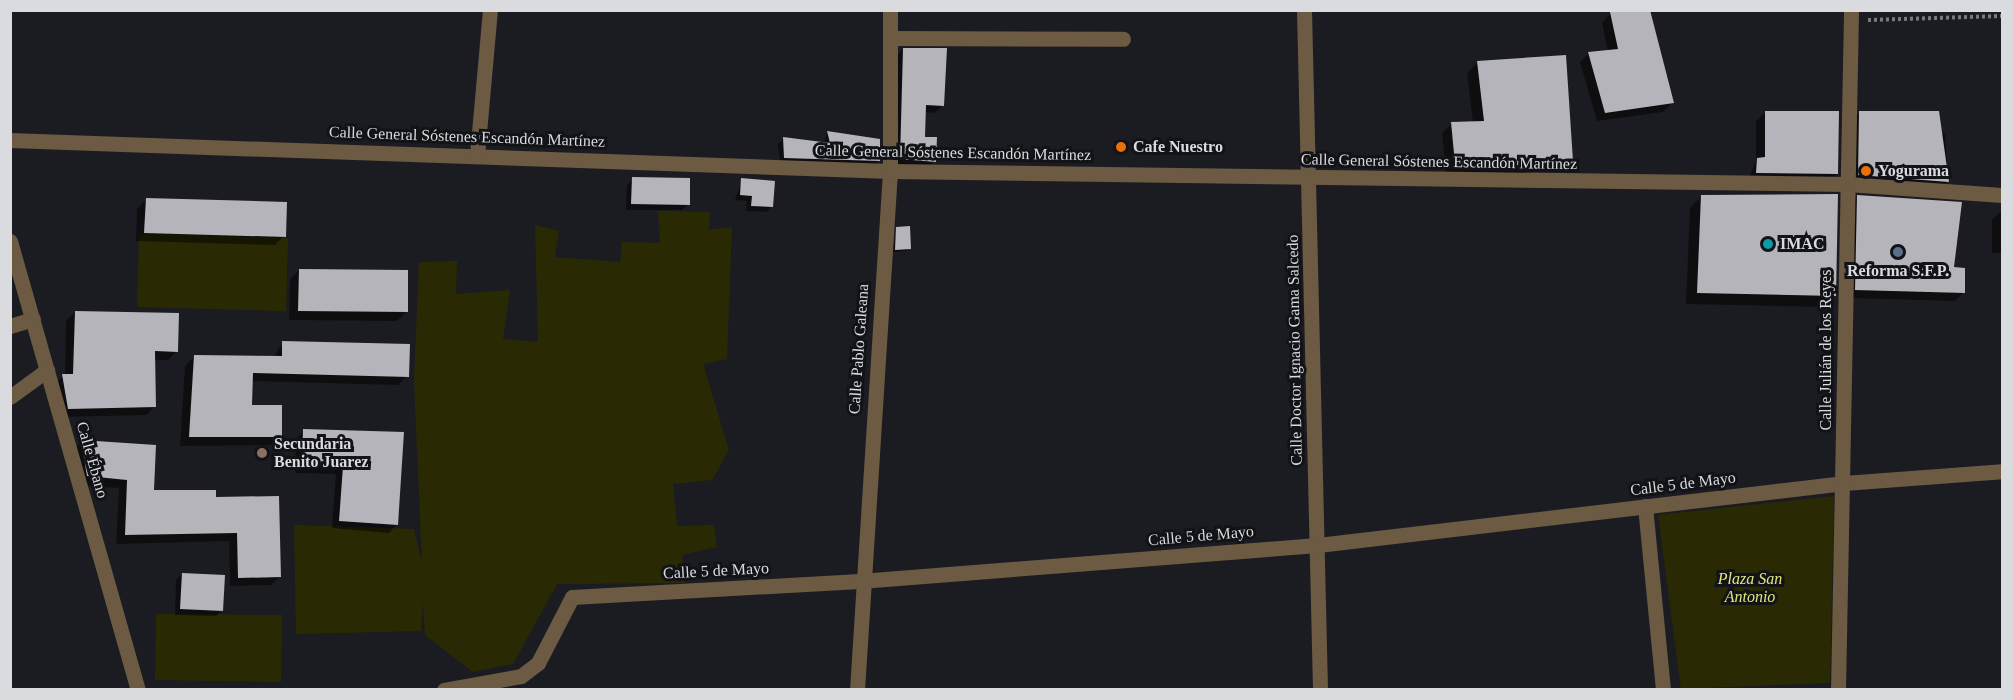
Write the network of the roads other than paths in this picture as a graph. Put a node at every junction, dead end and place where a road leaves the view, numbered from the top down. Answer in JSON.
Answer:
{"nodes":[{"id":1,"x":490,"y":10,"type":"edge"},
{"id":2,"x":890,"y":10,"type":"edge"},
{"id":3,"x":1304,"y":10,"type":"edge"},
{"id":4,"x":1850,"y":16,"type":"edge"},
{"id":5,"x":890,"y":38,"type":"junction"},
{"id":6,"x":1123,"y":39,"type":"dead end"},
{"id":7,"x":10,"y":140,"type":"edge"},
{"id":8,"x":477,"y":155,"type":"junction"},
{"id":9,"x":890,"y":171,"type":"junction"},
{"id":10,"x":1309,"y":179,"type":"junction"},
{"id":11,"x":1847,"y":184,"type":"junction"},
{"id":12,"x":2002,"y":195,"type":"edge"},
{"id":13,"x":10,"y":241,"type":"edge"},
{"id":14,"x":14,"y":268,"type":"edge"},
{"id":15,"x":33,"y":319,"type":"junction"},
{"id":16,"x":10,"y":327,"type":"edge"},
{"id":17,"x":47,"y":370,"type":"junction"},
{"id":18,"x":10,"y":397,"type":"edge"},
{"id":19,"x":2002,"y":471,"type":"edge"},
{"id":20,"x":1844,"y":483,"type":"junction"},
{"id":21,"x":1645,"y":506,"type":"junction"},
{"id":22,"x":1318,"y":544,"type":"junction"},
{"id":23,"x":860,"y":582,"type":"junction"},
{"id":24,"x":138,"y":690,"type":"edge"},
{"id":25,"x":444,"y":690,"type":"edge"},
{"id":26,"x":857,"y":690,"type":"edge"},
{"id":27,"x":1320,"y":690,"type":"edge"},
{"id":28,"x":1663,"y":690,"type":"edge"},
{"id":29,"x":1838,"y":690,"type":"edge"}],
"edges":[{"from":1,"to":8,"type":"street"},
{"from":2,"to":5,"type":"street","name":"Calle Pablo Galeana"},
{"from":3,"to":10,"type":"street","name":"Calle Doctor Ignacio Gama Salcedo"},
{"from":4,"to":11,"type":"street","name":"Calle Julián de los Reyes"},
{"from":5,"to":6,"type":"street"},
{"from":5,"to":9,"type":"street","name":"Calle Pablo Galeana"},
{"from":7,"to":8,"type":"street","name":"Calle General Sóstenes Escandón Martínez"},
{"from":8,"to":9,"type":"street","name":"Calle General Sóstenes Escandón Martínez"},
{"from":9,"to":10,"type":"street","name":"Calle General Sóstenes Escandón Martínez"},
{"from":9,"to":23,"type":"street","name":"Calle Pablo Galeana"},
{"from":10,"to":11,"type":"street","name":"Calle General Sóstenes Escandón Martínez"},
{"from":10,"to":22,"type":"street","name":"Calle Doctor Ignacio Gama Salcedo"},
{"from":11,"to":12,"type":"street","name":"Calle General Sóstenes Escandón Martínez"},
{"from":11,"to":20,"type":"street","name":"Calle Julián de los Reyes"},
{"from":13,"to":14,"type":"street","name":"Calle Ébano"},
{"from":14,"to":15,"type":"street","name":"Calle Ébano"},
{"from":15,"to":16,"type":"street"},
{"from":15,"to":17,"type":"street","name":"Calle Ébano"},
{"from":17,"to":18,"type":"street"},
{"from":17,"to":24,"type":"street","name":"Calle Ébano"},
{"from":19,"to":20,"type":"street","name":"Calle 5 de Mayo"},
{"from":20,"to":21,"type":"street","name":"Calle 5 de Mayo"},
{"from":20,"to":29,"type":"street","name":"Calle Julián de los Reyes"},
{"from":21,"to":22,"type":"street","name":"Calle 5 de Mayo"},
{"from":21,"to":28,"type":"street"},
{"from":22,"to":23,"type":"street","name":"Calle 5 de Mayo"},
{"from":22,"to":27,"type":"street","name":"Calle Doctor Ignacio Gama Salcedo"},
{"from":23,"to":25,"type":"street","name":"Calle 5 de Mayo"},
{"from":23,"to":26,"type":"street","name":"Calle Pablo Galeana"}]}
